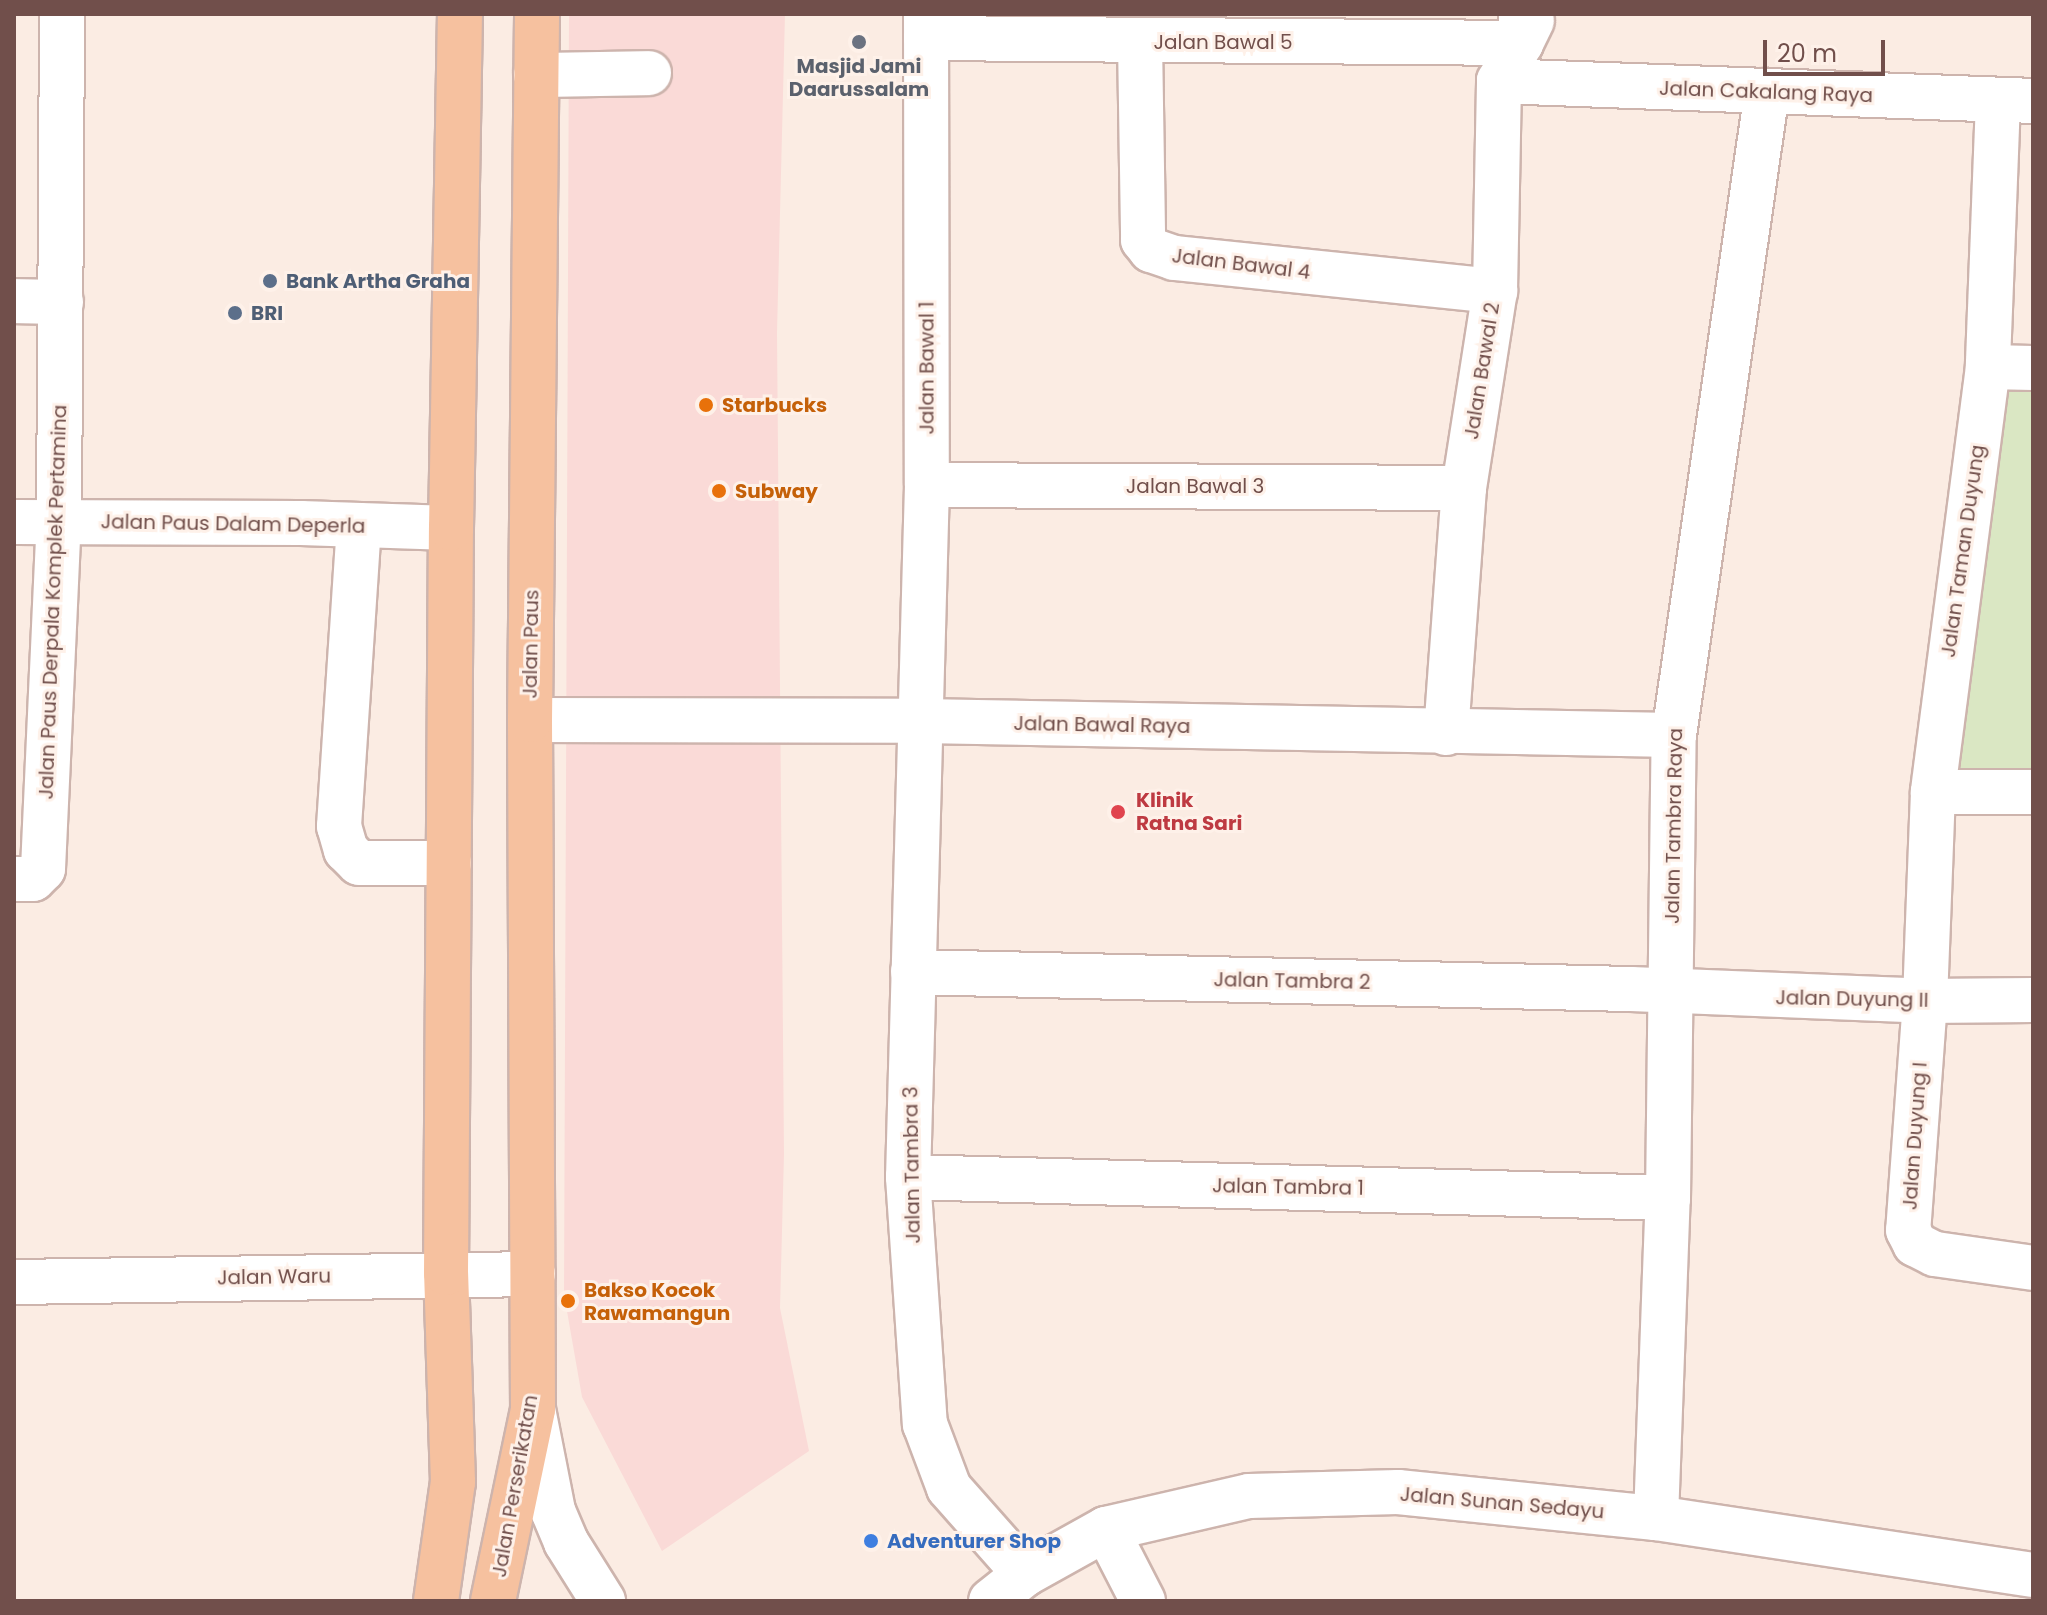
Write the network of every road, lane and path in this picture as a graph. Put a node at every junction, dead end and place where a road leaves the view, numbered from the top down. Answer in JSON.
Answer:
{"nodes":[{"id":1,"x":62,"y":14,"type":"edge"},
{"id":2,"x":460,"y":14,"type":"edge"},
{"id":3,"x":537,"y":14,"type":"edge"},
{"id":4,"x":1526,"y":24,"type":"edge"},
{"id":5,"x":926,"y":26,"type":"edge"},
{"id":6,"x":1140,"y":41,"type":"junction"},
{"id":7,"x":649,"y":73,"type":"dead end"},
{"id":8,"x":536,"y":75,"type":"junction"},
{"id":9,"x":1499,"y":81,"type":"junction"},
{"id":10,"x":1767,"y":91,"type":"junction"},
{"id":11,"x":2015,"y":101,"type":"edge"},
{"id":12,"x":1495,"y":291,"type":"junction"},
{"id":13,"x":14,"y":301,"type":"edge"},
{"id":14,"x":61,"y":302,"type":"junction"},
{"id":15,"x":1988,"y":367,"type":"junction"},
{"id":16,"x":2033,"y":368,"type":"edge"},
{"id":17,"x":927,"y":485,"type":"junction"},
{"id":18,"x":1464,"y":488,"type":"junction"},
{"id":19,"x":14,"y":522,"type":"edge"},
{"id":20,"x":59,"y":522,"type":"junction"},
{"id":21,"x":359,"y":525,"type":"junction"},
{"id":22,"x":451,"y":528,"type":"junction"},
{"id":23,"x":33,"y":698,"type":"edge"},
{"id":24,"x":530,"y":720,"type":"junction"},
{"id":25,"x":921,"y":721,"type":"junction"},
{"id":26,"x":1446,"y":733,"type":"junction"},
{"id":27,"x":1674,"y":735,"type":"junction"},
{"id":28,"x":1933,"y":792,"type":"junction"},
{"id":29,"x":2033,"y":792,"type":"edge"},
{"id":30,"x":449,"y":863,"type":"junction"},
{"id":31,"x":14,"y":879,"type":"edge"},
{"id":32,"x":913,"y":972,"type":"junction"},
{"id":33,"x":1672,"y":994,"type":"junction"},
{"id":34,"x":2033,"y":1000,"type":"edge"},
{"id":35,"x":1925,"y":1001,"type":"junction"},
{"id":36,"x":908,"y":1177,"type":"junction"},
{"id":37,"x":1668,"y":1198,"type":"junction"},
{"id":38,"x":2033,"y":1268,"type":"edge"},
{"id":39,"x":446,"y":1273,"type":"junction"},
{"id":40,"x":533,"y":1274,"type":"junction"},
{"id":41,"x":14,"y":1282,"type":"edge"},
{"id":42,"x":533,"y":1409,"type":"junction"},
{"id":43,"x":1656,"y":1518,"type":"junction"},
{"id":44,"x":1106,"y":1529,"type":"junction"},
{"id":45,"x":1025,"y":1574,"type":"junction"},
{"id":46,"x":2033,"y":1575,"type":"edge"},
{"id":47,"x":436,"y":1601,"type":"edge"},
{"id":48,"x":493,"y":1601,"type":"edge"},
{"id":49,"x":603,"y":1601,"type":"edge"},
{"id":50,"x":991,"y":1601,"type":"edge"},
{"id":51,"x":1143,"y":1601,"type":"edge"}],
"edges":[{"from":1,"to":14,"type":"street","name":"Jalan Paus Derpala Komplek Pertamina"},
{"from":2,"to":22,"type":"main road"},
{"from":3,"to":8,"type":"main road","name":"Jalan Paus"},
{"from":4,"to":6,"type":"street","name":"Jalan Bawal 5"},
{"from":4,"to":9,"type":"street","name":"Jalan Bawal 2"},
{"from":5,"to":6,"type":"street","name":"Jalan Bawal 5"},
{"from":5,"to":17,"type":"street","name":"Jalan Bawal 1"},
{"from":6,"to":12,"type":"street","name":"Jalan Bawal 4"},
{"from":7,"to":8,"type":"street"},
{"from":8,"to":24,"type":"main road","name":"Jalan Paus"},
{"from":9,"to":10,"type":"street","name":"Jalan Cakalang Raya"},
{"from":9,"to":12,"type":"street","name":"Jalan Bawal 2"},
{"from":10,"to":11,"type":"street","name":"Jalan Cakalang Raya"},
{"from":10,"to":27,"type":"street","name":"Jalan Tambra Raya"},
{"from":11,"to":15,"type":"street","name":"Jalan Taman Duyung"},
{"from":12,"to":18,"type":"street","name":"Jalan Bawal 2"},
{"from":13,"to":14,"type":"street"},
{"from":14,"to":20,"type":"street","name":"Jalan Paus Derpala Komplek Pertamina"},
{"from":15,"to":16,"type":"street"},
{"from":15,"to":28,"type":"street","name":"Jalan Taman Duyung"},
{"from":17,"to":18,"type":"street","name":"Jalan Bawal 3"},
{"from":17,"to":25,"type":"street","name":"Jalan Bawal 1"},
{"from":18,"to":26,"type":"street","name":"Jalan Bawal 2"},
{"from":19,"to":20,"type":"street","name":"Jalan Paus Dalam Deperla"},
{"from":20,"to":21,"type":"street","name":"Jalan Paus Dalam Deperla"},
{"from":20,"to":23,"type":"street","name":"Jalan Paus Derpala Komplek Pertamina"},
{"from":21,"to":22,"type":"street","name":"Jalan Paus Dalam Deperla"},
{"from":21,"to":30,"type":"street"},
{"from":22,"to":30,"type":"main road"},
{"from":23,"to":31,"type":"street","name":"Jalan Paus Derpala Komplek Pertamina"},
{"from":24,"to":25,"type":"street","name":"Jalan Bawal Raya"},
{"from":24,"to":40,"type":"main road","name":"Jalan Paus"},
{"from":25,"to":26,"type":"street","name":"Jalan Bawal Raya"},
{"from":25,"to":32,"type":"street","name":"Jalan Tambra 3"},
{"from":26,"to":27,"type":"street","name":"Jalan Bawal Raya"},
{"from":27,"to":33,"type":"street","name":"Jalan Tambra Raya"},
{"from":28,"to":29,"type":"street"},
{"from":28,"to":35,"type":"street","name":"Jalan Taman Duyung"},
{"from":30,"to":39,"type":"main road"},
{"from":32,"to":33,"type":"street","name":"Jalan Tambra 2"},
{"from":32,"to":36,"type":"street","name":"Jalan Tambra 3"},
{"from":33,"to":35,"type":"street","name":"Jalan Duyung II"},
{"from":33,"to":37,"type":"street","name":"Jalan Tambra Raya"},
{"from":34,"to":35,"type":"street","name":"Jalan Duyung II"},
{"from":35,"to":38,"type":"street","name":"Jalan Duyung I"},
{"from":36,"to":37,"type":"street","name":"Jalan Tambra 1"},
{"from":36,"to":45,"type":"street","name":"Jalan Tambra 3"},
{"from":37,"to":43,"type":"street","name":"Jalan Tambra Raya"},
{"from":39,"to":40,"type":"street","name":"Jalan Waru"},
{"from":39,"to":41,"type":"street","name":"Jalan Waru"},
{"from":39,"to":47,"type":"main road"},
{"from":40,"to":42,"type":"main road","name":"Jalan Perserikatan"},
{"from":42,"to":48,"type":"main road","name":"Jalan Perserikatan"},
{"from":42,"to":49,"type":"street"},
{"from":43,"to":44,"type":"street","name":"Jalan Sunan Sedayu"},
{"from":43,"to":46,"type":"street","name":"Jalan Sunan Sedayu"},
{"from":44,"to":45,"type":"street","name":"Jalan Sunan Sedayu"},
{"from":44,"to":51,"type":"street"},
{"from":45,"to":50,"type":"street","name":"Jalan Sunan Sedayu"}]}
